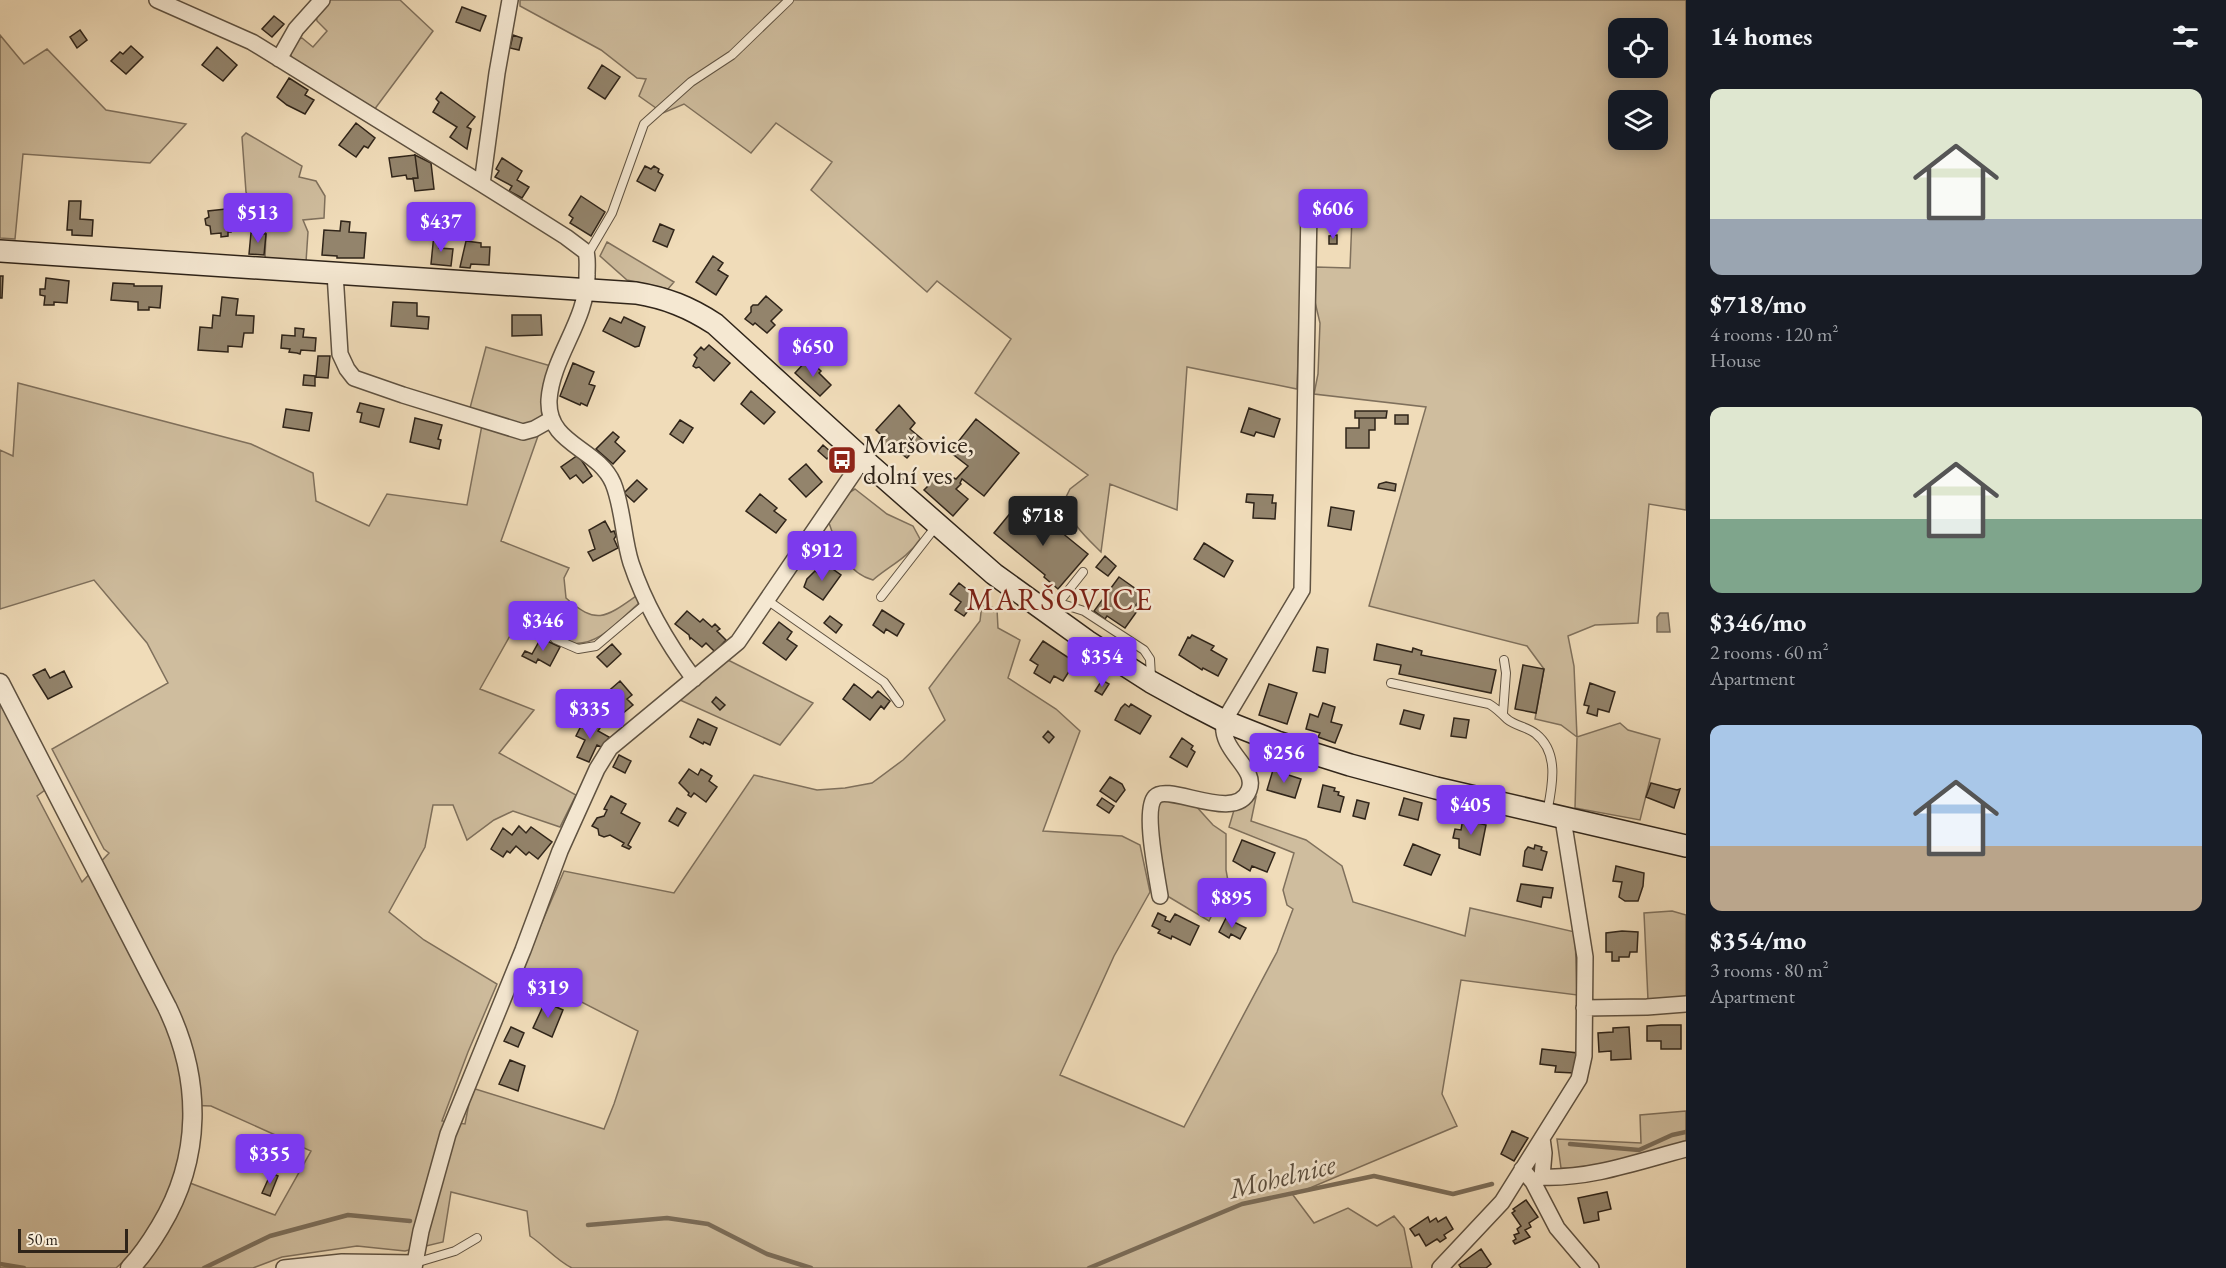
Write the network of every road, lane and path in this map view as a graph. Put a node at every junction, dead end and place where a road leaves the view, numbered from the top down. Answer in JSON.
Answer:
{"nodes":[{"id":1,"x":157,"y":0,"type":"edge"},
{"id":2,"x":322,"y":0,"type":"edge"},
{"id":3,"x":510,"y":0,"type":"edge"},
{"id":4,"x":789,"y":0,"type":"edge"},
{"id":5,"x":279,"y":59,"type":"junction"},
{"id":6,"x":482,"y":184,"type":"junction"},
{"id":7,"x":1309,"y":210,"type":"dead end"},
{"id":8,"x":0,"y":251,"type":"edge"},
{"id":9,"x":587,"y":256,"type":"junction"},
{"id":10,"x":335,"y":273,"type":"junction"},
{"id":11,"x":587,"y":290,"type":"junction"},
{"id":12,"x":550,"y":420,"type":"junction"},
{"id":13,"x":862,"y":459,"type":"junction"},
{"id":14,"x":938,"y":524,"type":"junction"},
{"id":15,"x":1083,"y":572,"type":"dead end"},
{"id":16,"x":881,"y":597,"type":"dead end"},
{"id":17,"x":767,"y":600,"type":"junction"},
{"id":18,"x":647,"y":603,"type":"junction"},
{"id":19,"x":1054,"y":609,"type":"junction"},
{"id":20,"x":555,"y":639,"type":"dead end"},
{"id":21,"x":1504,"y":660,"type":"dead end"},
{"id":22,"x":694,"y":679,"type":"junction"},
{"id":23,"x":0,"y":683,"type":"edge"},
{"id":24,"x":1391,"y":683,"type":"dead end"},
{"id":25,"x":899,"y":703,"type":"dead end"},
{"id":26,"x":1503,"y":713,"type":"junction"},
{"id":27,"x":1224,"y":721,"type":"junction"},
{"id":28,"x":1555,"y":817,"type":"junction"},
{"id":29,"x":1686,"y":846,"type":"edge"},
{"id":30,"x":1160,"y":896,"type":"dead end"},
{"id":31,"x":1686,"y":1004,"type":"edge"},
{"id":32,"x":1584,"y":1008,"type":"junction"},
{"id":33,"x":1542,"y":1138,"type":"junction"},
{"id":34,"x":1686,"y":1149,"type":"edge"},
{"id":35,"x":1522,"y":1169,"type":"junction"},
{"id":36,"x":1538,"y":1180,"type":"junction"},
{"id":37,"x":477,"y":1238,"type":"dead end"},
{"id":38,"x":414,"y":1265,"type":"edge"},
{"id":39,"x":130,"y":1268,"type":"edge"},
{"id":40,"x":284,"y":1268,"type":"edge"},
{"id":41,"x":1440,"y":1268,"type":"edge"},
{"id":42,"x":1591,"y":1268,"type":"edge"}],
"edges":[{"from":1,"to":5,"type":"street"},
{"from":2,"to":5,"type":"street"},
{"from":3,"to":6,"type":"street"},
{"from":4,"to":9,"type":"lane"},
{"from":5,"to":6,"type":"street"},
{"from":6,"to":9,"type":"street"},
{"from":7,"to":27,"type":"street"},
{"from":8,"to":10,"type":"main road"},
{"from":9,"to":11,"type":"street"},
{"from":10,"to":11,"type":"main road"},
{"from":10,"to":12,"type":"street"},
{"from":11,"to":12,"type":"street"},
{"from":11,"to":13,"type":"main road"},
{"from":12,"to":18,"type":"street"},
{"from":13,"to":14,"type":"main road"},
{"from":13,"to":17,"type":"street"},
{"from":14,"to":16,"type":"lane"},
{"from":14,"to":19,"type":"main road"},
{"from":15,"to":19,"type":"lane"},
{"from":17,"to":22,"type":"street"},
{"from":17,"to":25,"type":"lane"},
{"from":18,"to":20,"type":"lane"},
{"from":18,"to":22,"type":"street"},
{"from":19,"to":27,"type":"main road"},
{"from":21,"to":26,"type":"lane"},
{"from":22,"to":38,"type":"street"},
{"from":23,"to":39,"type":"street"},
{"from":24,"to":26,"type":"lane"},
{"from":26,"to":28,"type":"lane"},
{"from":27,"to":28,"type":"main road"},
{"from":27,"to":30,"type":"street"},
{"from":28,"to":29,"type":"main road"},
{"from":28,"to":32,"type":"street"},
{"from":31,"to":32,"type":"street"},
{"from":32,"to":33,"type":"street"},
{"from":33,"to":35,"type":"street"},
{"from":33,"to":36,"type":"street"},
{"from":34,"to":36,"type":"street"},
{"from":35,"to":36,"type":"street"},
{"from":35,"to":41,"type":"street"},
{"from":36,"to":42,"type":"street"},
{"from":37,"to":38,"type":"lane"},
{"from":38,"to":40,"type":"street"}]}
